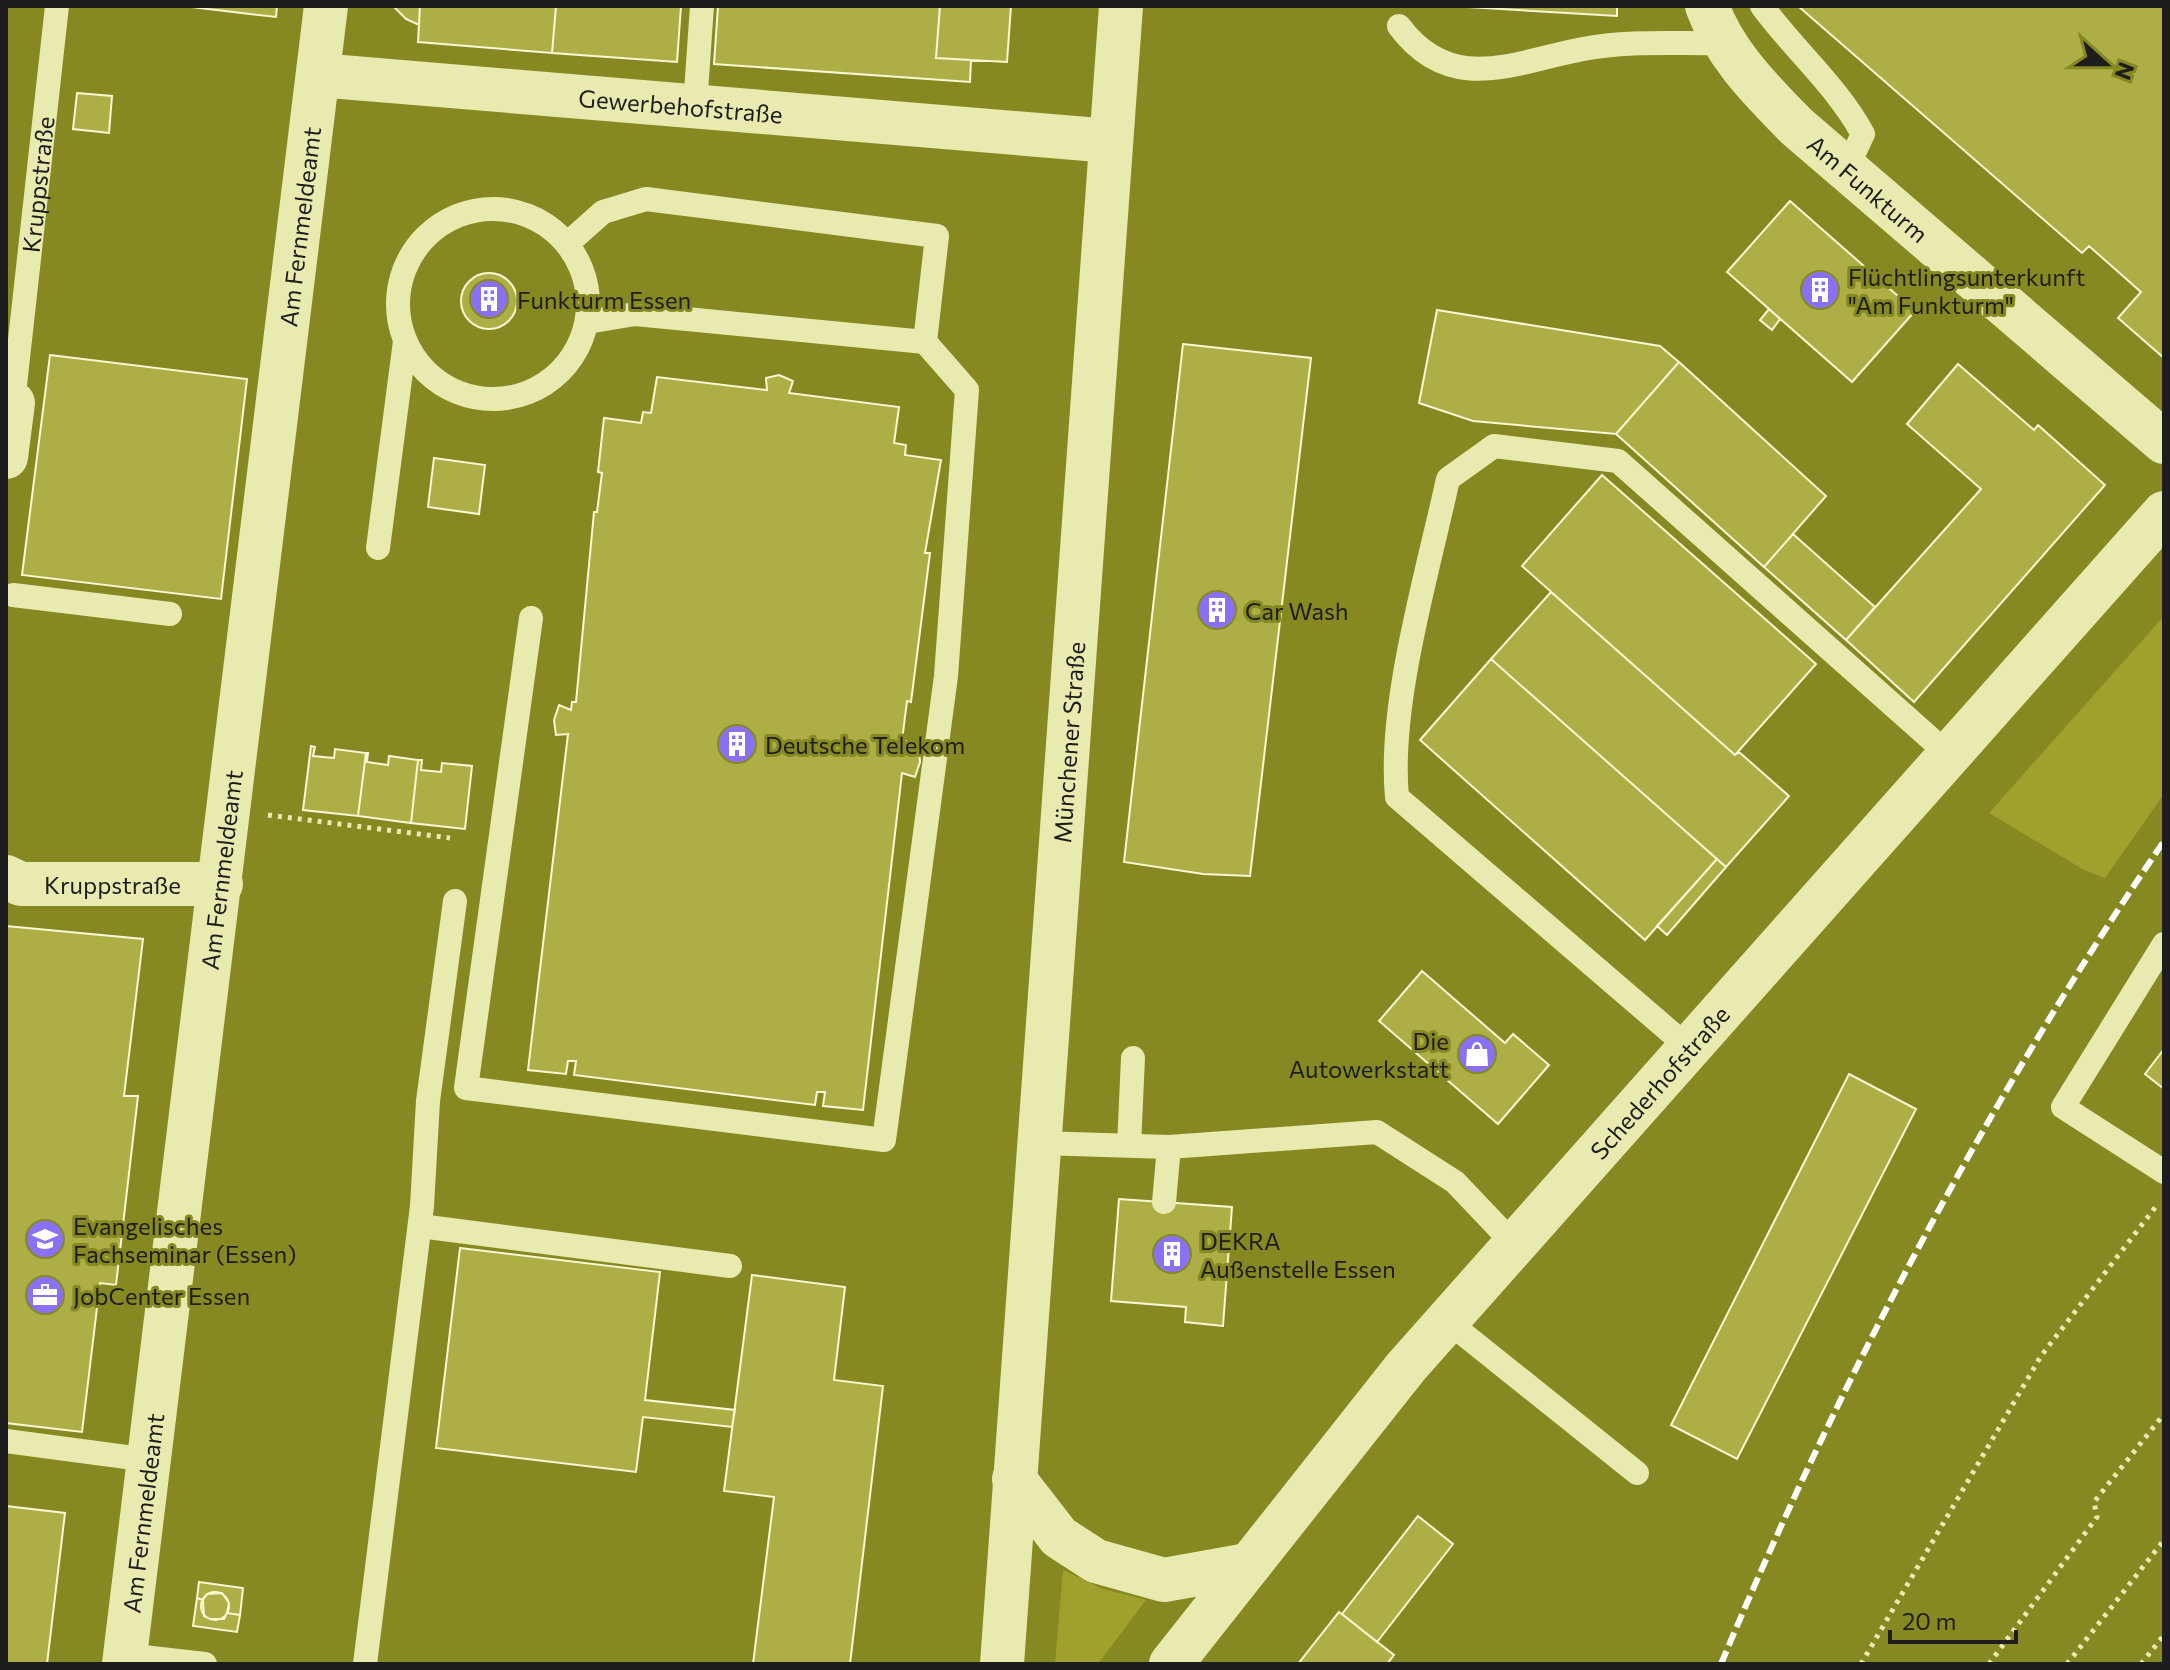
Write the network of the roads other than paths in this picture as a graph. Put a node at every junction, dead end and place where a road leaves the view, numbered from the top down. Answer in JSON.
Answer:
{"nodes":[{"id":1,"x":57,"y":6,"type":"edge"},
{"id":2,"x":326,"y":6,"type":"edge"},
{"id":3,"x":702,"y":6,"type":"edge"},
{"id":4,"x":1121,"y":6,"type":"edge"},
{"id":5,"x":1762,"y":6,"type":"edge"},
{"id":6,"x":1715,"y":25,"type":"edge"},
{"id":7,"x":1399,"y":26,"type":"dead end"},
{"id":8,"x":318,"y":75,"type":"junction"},
{"id":9,"x":695,"y":106,"type":"junction"},
{"id":10,"x":1111,"y":141,"type":"junction"},
{"id":11,"x":1846,"y":170,"type":"junction"},
{"id":12,"x":567,"y":244,"type":"junction"},
{"id":13,"x":587,"y":322,"type":"junction"},
{"id":14,"x":405,"y":341,"type":"junction"},
{"id":15,"x":925,"y":342,"type":"junction"},
{"id":16,"x":13,"y":403,"type":"joint"},
{"id":17,"x":2164,"y":442,"type":"edge"},
{"id":18,"x":6,"y":457,"type":"edge"},
{"id":19,"x":2164,"y":513,"type":"edge"},
{"id":20,"x":378,"y":548,"type":"dead end"},
{"id":21,"x":13,"y":595,"type":"dead end"},
{"id":22,"x":170,"y":614,"type":"dead end"},
{"id":23,"x":531,"y":618,"type":"dead end"},
{"id":24,"x":1949,"y":755,"type":"junction"},
{"id":25,"x":6,"y":877,"type":"edge"},
{"id":26,"x":221,"y":884,"type":"junction"},
{"id":27,"x":455,"y":901,"type":"dead end"},
{"id":28,"x":2164,"y":944,"type":"edge"},
{"id":29,"x":1689,"y":1048,"type":"junction"},
{"id":30,"x":1133,"y":1058,"type":"dead end"},
{"id":31,"x":1039,"y":1143,"type":"junction"},
{"id":32,"x":1129,"y":1145,"type":"junction"},
{"id":33,"x":1169,"y":1147,"type":"junction"},
{"id":34,"x":2164,"y":1172,"type":"edge"},
{"id":35,"x":1164,"y":1202,"type":"dead end"},
{"id":36,"x":420,"y":1226,"type":"junction"},
{"id":37,"x":1513,"y":1243,"type":"junction"},
{"id":38,"x":730,"y":1266,"type":"dead end"},
{"id":39,"x":1446,"y":1320,"type":"junction"},
{"id":40,"x":6,"y":1441,"type":"edge"},
{"id":41,"x":149,"y":1460,"type":"junction"},
{"id":42,"x":1637,"y":1473,"type":"dead end"},
{"id":43,"x":1014,"y":1479,"type":"junction"},
{"id":44,"x":1248,"y":1565,"type":"junction"},
{"id":45,"x":124,"y":1660,"type":"edge"},
{"id":46,"x":205,"y":1664,"type":"edge"},
{"id":47,"x":365,"y":1664,"type":"edge"},
{"id":48,"x":1002,"y":1664,"type":"edge"},
{"id":49,"x":1171,"y":1664,"type":"edge"}],
"edges":[{"from":1,"to":16,"type":"lane","name":"Kruppstraße"},
{"from":2,"to":8,"type":"street"},
{"from":3,"to":9,"type":"lane"},
{"from":4,"to":10,"type":"street","name":"Münchener Straße"},
{"from":5,"to":11,"type":"lane"},
{"from":6,"to":7,"type":"lane"},
{"from":6,"to":11,"type":"street","name":"Am Funkturm"},
{"from":8,"to":9,"type":"street","name":"Gewerbehofstraße"},
{"from":8,"to":26,"type":"street","name":"Am Fernmeldeamt"},
{"from":9,"to":10,"type":"street","name":"Gewerbehofstraße"},
{"from":10,"to":31,"type":"street","name":"Münchener Straße"},
{"from":11,"to":17,"type":"street","name":"Am Funkturm"},
{"from":12,"to":13,"type":"lane"},
{"from":12,"to":14,"type":"lane"},
{"from":12,"to":15,"type":"lane"},
{"from":13,"to":14,"type":"lane"},
{"from":13,"to":15,"type":"lane"},
{"from":14,"to":20,"type":"lane"},
{"from":15,"to":23,"type":"lane"},
{"from":16,"to":18,"type":"street","name":"Kruppstraße"},
{"from":19,"to":24,"type":"street","name":"Schederhofstraße"},
{"from":21,"to":22,"type":"lane"},
{"from":24,"to":29,"type":"street","name":"Schederhofstraße"},
{"from":24,"to":29,"type":"lane"},
{"from":25,"to":26,"type":"street","name":"Kruppstraße"},
{"from":26,"to":41,"type":"street","name":"Am Fernmeldeamt"},
{"from":27,"to":36,"type":"lane"},
{"from":28,"to":34,"type":"lane"},
{"from":29,"to":37,"type":"street","name":"Schederhofstraße"},
{"from":30,"to":32,"type":"lane"},
{"from":31,"to":32,"type":"lane"},
{"from":31,"to":43,"type":"street","name":"Münchener Straße"},
{"from":32,"to":33,"type":"lane"},
{"from":33,"to":35,"type":"lane"},
{"from":33,"to":37,"type":"lane"},
{"from":36,"to":38,"type":"lane"},
{"from":36,"to":47,"type":"lane"},
{"from":37,"to":39,"type":"street","name":"Schederhofstraße"},
{"from":39,"to":42,"type":"lane"},
{"from":39,"to":44,"type":"street","name":"Schederhofstraße"},
{"from":40,"to":41,"type":"lane"},
{"from":41,"to":45,"type":"street","name":"Am Fernmeldeamt"},
{"from":43,"to":44,"type":"street"},
{"from":43,"to":48,"type":"street","name":"Münchener Straße"},
{"from":44,"to":49,"type":"street","name":"Schederhofstraße"},
{"from":45,"to":46,"type":"lane"}]}
